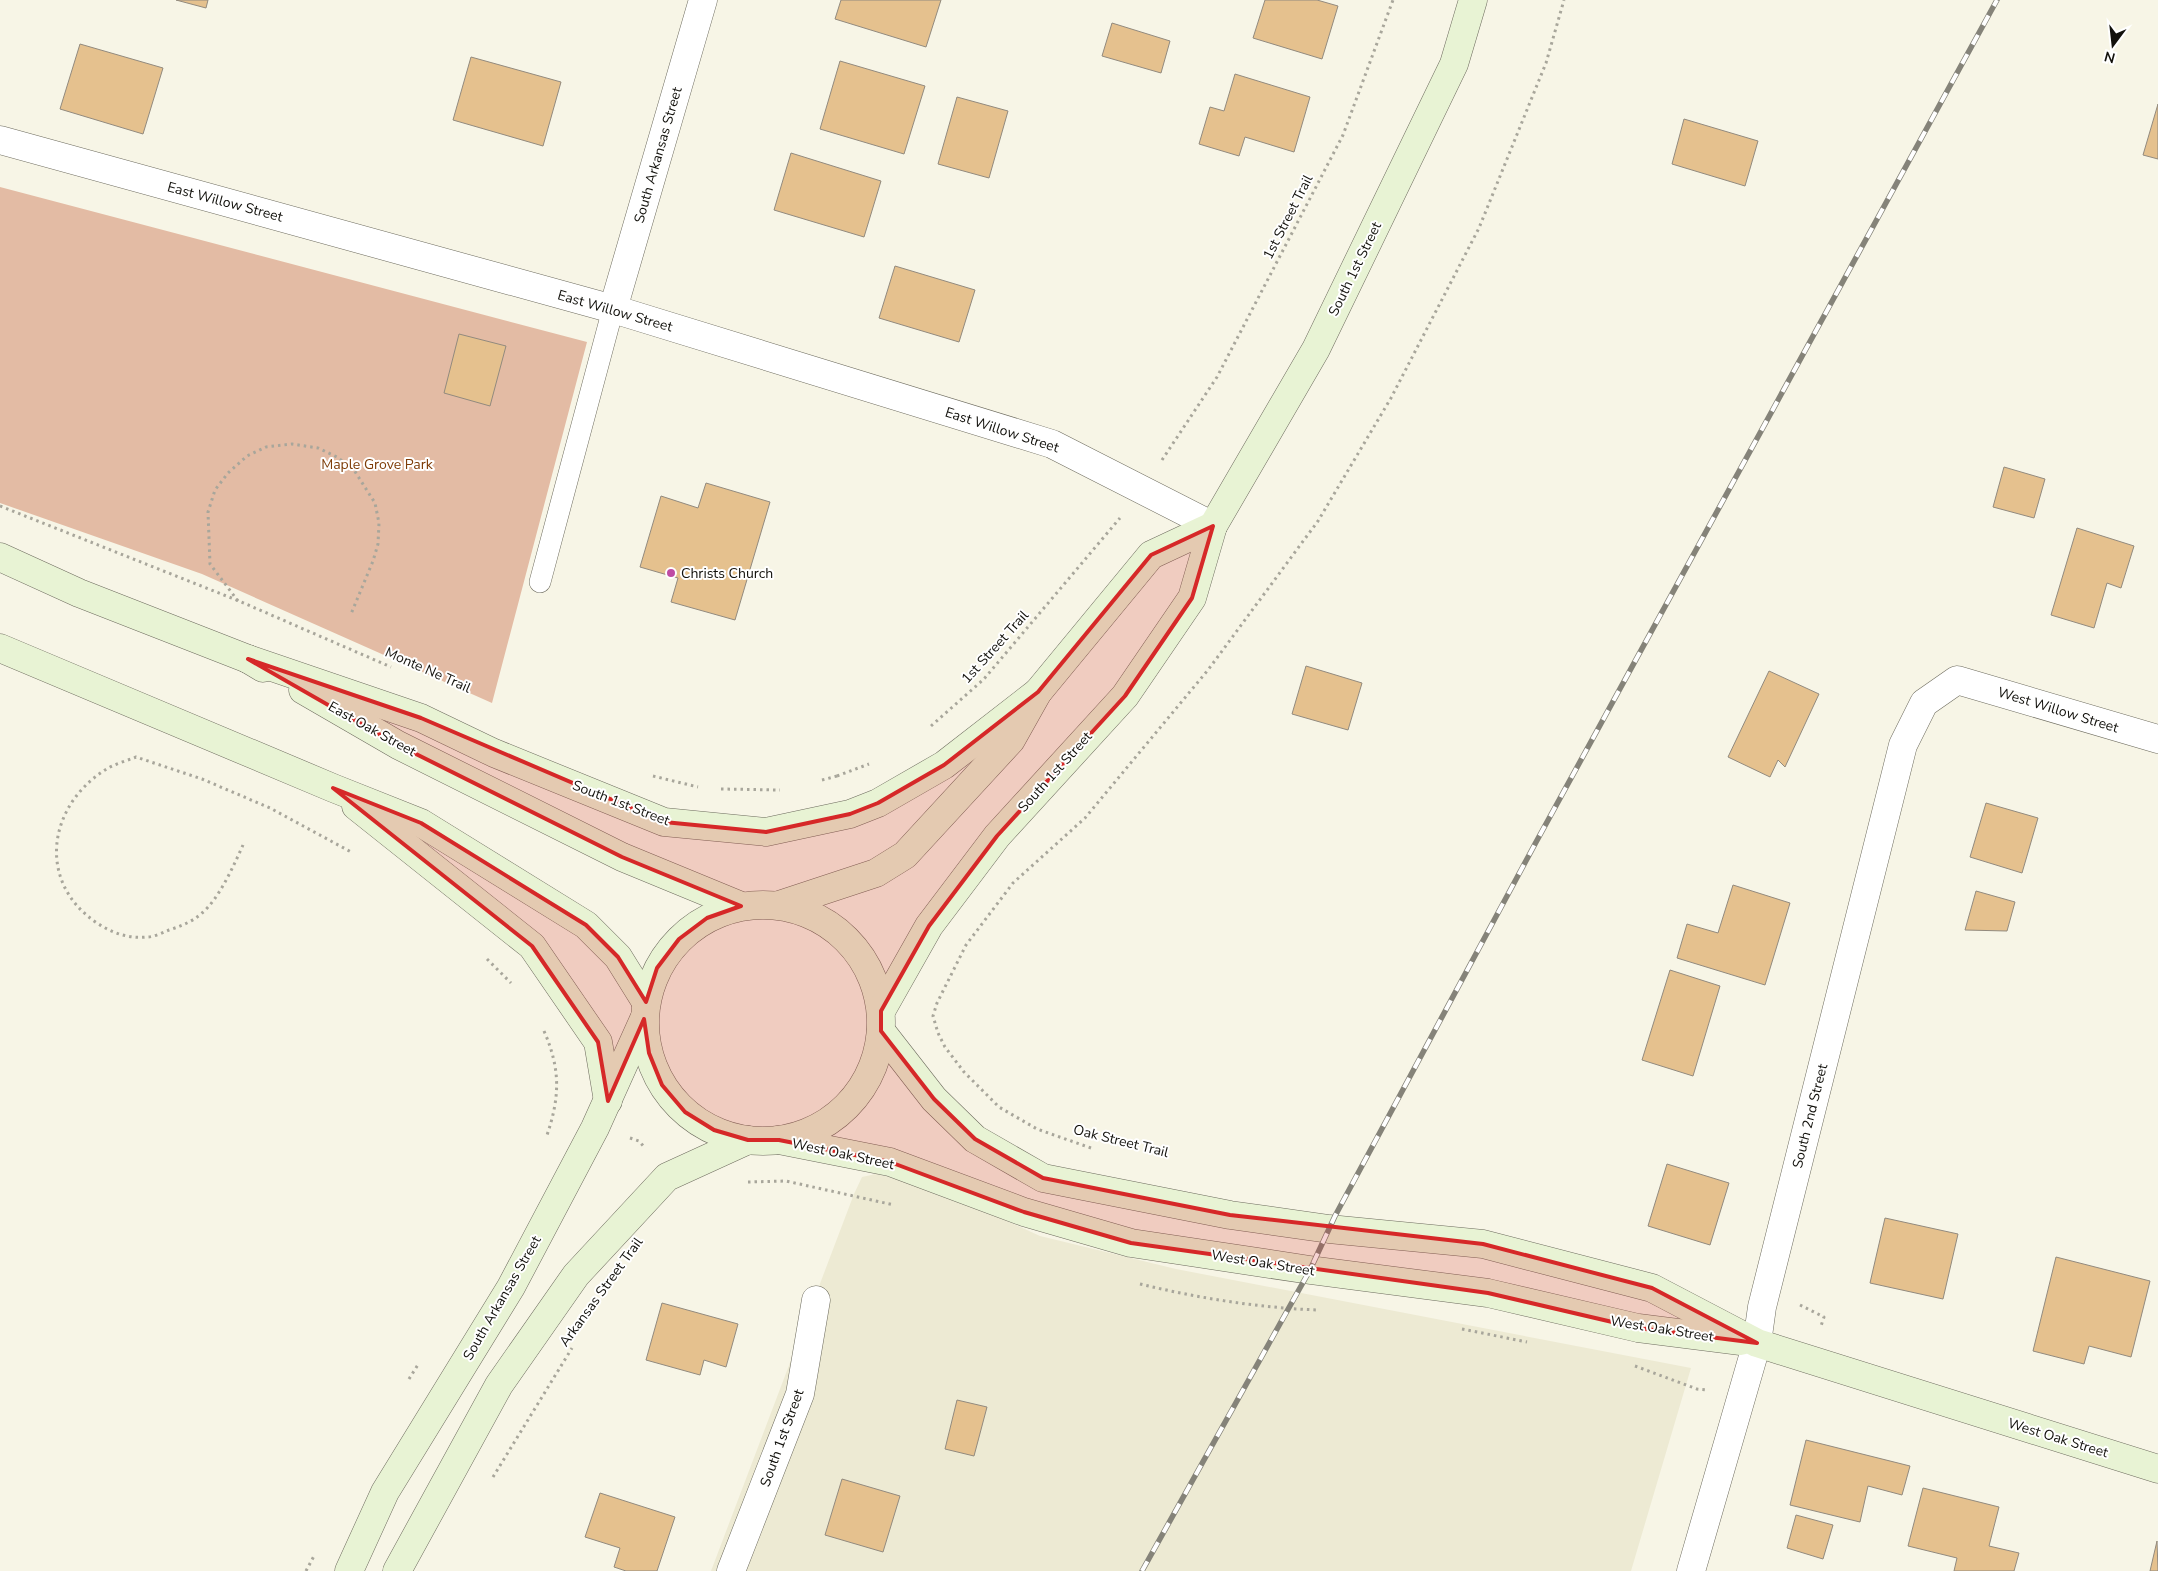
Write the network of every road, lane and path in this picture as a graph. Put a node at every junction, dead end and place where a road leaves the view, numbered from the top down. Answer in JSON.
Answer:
{"nodes":[{"id":1,"x":702,"y":0,"type":"edge"},
{"id":2,"x":1392,"y":0,"type":"edge"},
{"id":3,"x":1473,"y":0,"type":"edge"},
{"id":4,"x":1564,"y":0,"type":"edge"},
{"id":5,"x":0,"y":140,"type":"edge"},
{"id":6,"x":613,"y":310,"type":"junction"},
{"id":7,"x":1179,"y":433,"type":"dead end"},
{"id":8,"x":0,"y":506,"type":"edge"},
{"id":9,"x":1213,"y":526,"type":"junction"},
{"id":10,"x":1101,"y":541,"type":"dead end"},
{"id":11,"x":0,"y":557,"type":"edge"},
{"id":12,"x":540,"y":582,"type":"dead end"},
{"id":13,"x":238,"y":601,"type":"junction"},
{"id":14,"x":351,"y":614,"type":"dead end"},
{"id":15,"x":0,"y":648,"type":"edge"},
{"id":16,"x":248,"y":659,"type":"junction"},
{"id":17,"x":396,"y":669,"type":"dead end"},
{"id":18,"x":1957,"y":680,"type":"joint"},
{"id":19,"x":1038,"y":692,"type":"junction"},
{"id":20,"x":925,"y":731,"type":"dead end"},
{"id":21,"x":2158,"y":740,"type":"edge"},
{"id":22,"x":870,"y":763,"type":"dead end"},
{"id":23,"x":651,"y":775,"type":"dead end"},
{"id":24,"x":837,"y":776,"type":"junction"},
{"id":25,"x":820,"y":781,"type":"dead end"},
{"id":26,"x":840,"y":783,"type":"dead end"},
{"id":27,"x":333,"y":788,"type":"junction"},
{"id":28,"x":705,"y":788,"type":"dead end"},
{"id":29,"x":714,"y":789,"type":"dead end"},
{"id":30,"x":786,"y":790,"type":"dead end"},
{"id":31,"x":243,"y":845,"type":"dead end"},
{"id":32,"x":356,"y":855,"type":"dead end"},
{"id":33,"x":780,"y":905,"type":"junction"},
{"id":34,"x":741,"y":906,"type":"junction"},
{"id":35,"x":486,"y":958,"type":"dead end"},
{"id":36,"x":512,"y":985,"type":"dead end"},
{"id":37,"x":645,"y":1011,"type":"junction"},
{"id":38,"x":881,"y":1021,"type":"junction"},
{"id":39,"x":543,"y":1030,"type":"dead end"},
{"id":40,"x":608,"y":1101,"type":"junction"},
{"id":41,"x":621,"y":1135,"type":"dead end"},
{"id":42,"x":748,"y":1140,"type":"junction"},
{"id":43,"x":779,"y":1140,"type":"junction"},
{"id":44,"x":544,"y":1144,"type":"dead end"},
{"id":45,"x":1094,"y":1149,"type":"dead end"},
{"id":46,"x":650,"y":1153,"type":"dead end"},
{"id":47,"x":742,"y":1185,"type":"dead end"},
{"id":48,"x":882,"y":1201,"type":"dead end"},
{"id":49,"x":816,"y":1300,"type":"dead end"},
{"id":50,"x":577,"y":1340,"type":"dead end"},
{"id":51,"x":1757,"y":1343,"type":"junction"},
{"id":52,"x":422,"y":1357,"type":"dead end"},
{"id":53,"x":407,"y":1382,"type":"dead end"},
{"id":54,"x":2158,"y":1469,"type":"edge"},
{"id":55,"x":488,"y":1484,"type":"dead end"},
{"id":56,"x":314,"y":1555,"type":"dead end"},
{"id":57,"x":306,"y":1571,"type":"edge"},
{"id":58,"x":349,"y":1571,"type":"edge"},
{"id":59,"x":397,"y":1571,"type":"edge"},
{"id":60,"x":731,"y":1571,"type":"edge"},
{"id":61,"x":1691,"y":1571,"type":"edge"}],
"edges":[{"from":1,"to":6,"type":"street","name":"South Arkansas Street"},
{"from":2,"to":7,"type":"path","name":"1st Street Trail"},
{"from":3,"to":9,"type":"street","name":"South 1st Street"},
{"from":4,"to":45,"type":"path","name":"Oak Street Trail"},
{"from":5,"to":6,"type":"street","name":"East Willow Street"},
{"from":6,"to":9,"type":"street","name":"East Willow Street"},
{"from":6,"to":12,"type":"lane"},
{"from":8,"to":13,"type":"path","name":"Monte Ne Trail"},
{"from":9,"to":19,"type":"street","name":"South 1st Street"},
{"from":9,"to":38,"type":"street","name":"South 1st Street"},
{"from":10,"to":20,"type":"path","name":"1st Street Trail"},
{"from":11,"to":16,"type":"street","name":"East Oak Street"},
{"from":13,"to":14,"type":"path"},
{"from":13,"to":17,"type":"path","name":"Monte Ne Trail"},
{"from":15,"to":27,"type":"street"},
{"from":16,"to":19,"type":"street","name":"South 1st Street"},
{"from":16,"to":34,"type":"street","name":"East Oak Street"},
{"from":18,"to":21,"type":"street","name":"West Willow Street"},
{"from":18,"to":51,"type":"street","name":"South 2nd Street"},
{"from":19,"to":33,"type":"street","name":"South 1st Street"},
{"from":22,"to":24,"type":"path"},
{"from":23,"to":28,"type":"path"},
{"from":24,"to":25,"type":"path"},
{"from":24,"to":26,"type":"path"},
{"from":27,"to":37,"type":"street"},
{"from":27,"to":40,"type":"street"},
{"from":29,"to":30,"type":"path"},
{"from":31,"to":32,"type":"path"},
{"from":33,"to":34,"type":"street"},
{"from":33,"to":38,"type":"street"},
{"from":34,"to":37,"type":"street","name":"South Arkansas Street"},
{"from":35,"to":36,"type":"path"},
{"from":37,"to":40,"type":"street","name":"South Arkansas Street"},
{"from":37,"to":42,"type":"street"},
{"from":38,"to":43,"type":"street"},
{"from":38,"to":51,"type":"street","name":"West Oak Street"},
{"from":39,"to":44,"type":"path"},
{"from":40,"to":58,"type":"street","name":"South Arkansas Street"},
{"from":41,"to":46,"type":"path"},
{"from":42,"to":43,"type":"street"},
{"from":42,"to":59,"type":"street"},
{"from":43,"to":51,"type":"street","name":"West Oak Street"},
{"from":47,"to":48,"type":"path"},
{"from":49,"to":60,"type":"street","name":"South 1st Street"},
{"from":50,"to":55,"type":"path","name":"Arkansas Street Trail"},
{"from":51,"to":54,"type":"street","name":"West Oak Street"},
{"from":51,"to":61,"type":"street","name":"South 2nd Street"},
{"from":52,"to":53,"type":"path"},
{"from":56,"to":57,"type":"path"}]}
